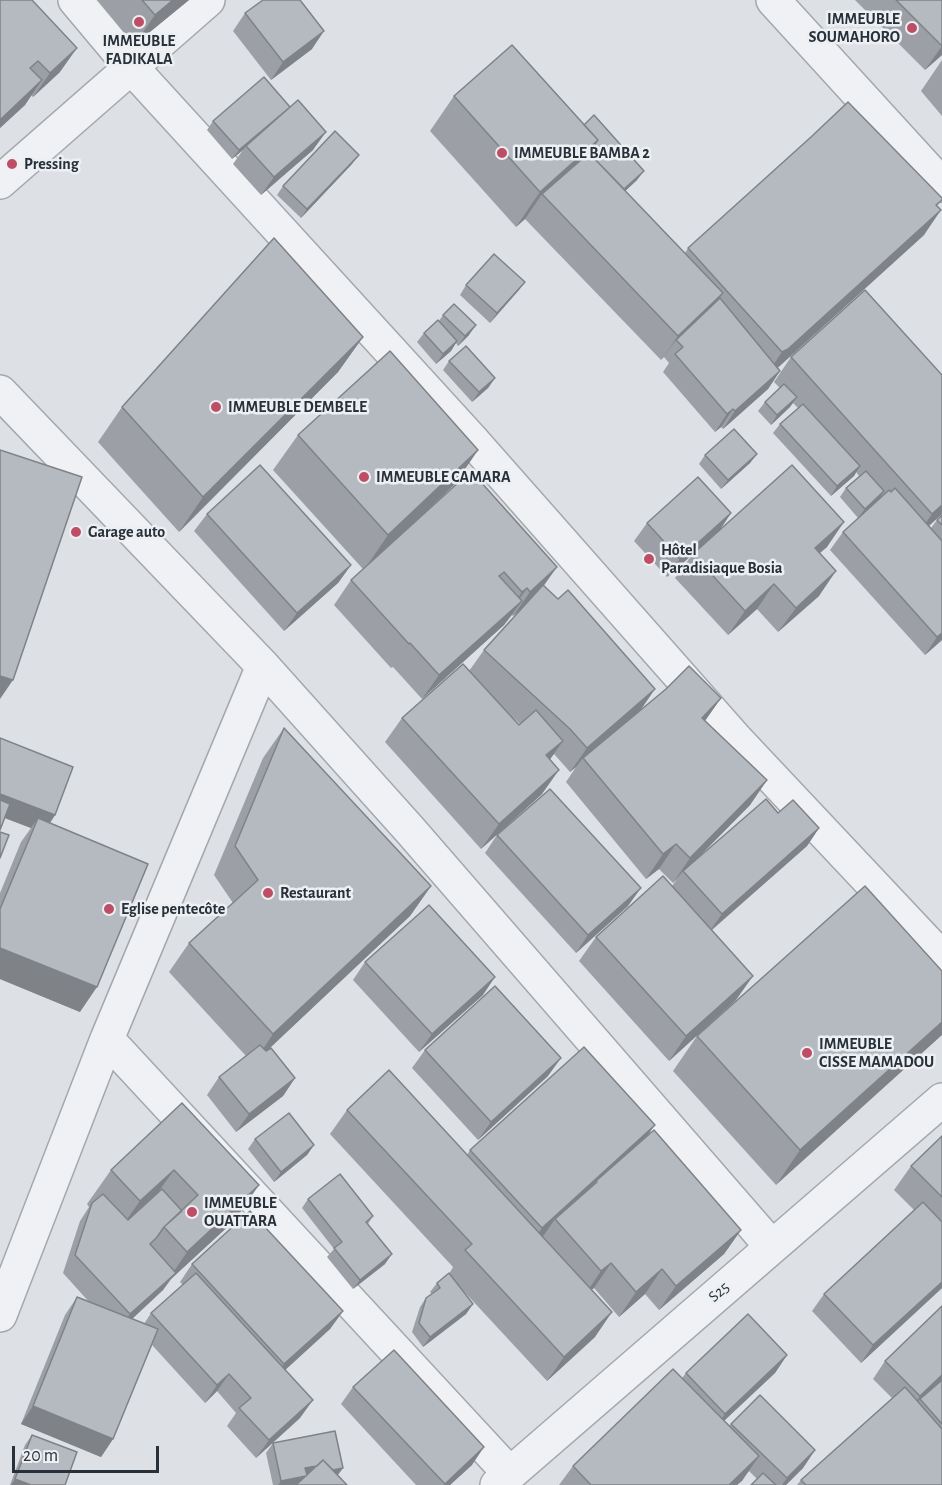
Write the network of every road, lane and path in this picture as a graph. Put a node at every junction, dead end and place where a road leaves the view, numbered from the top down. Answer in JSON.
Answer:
{"nodes":[{"id":1,"x":75,"y":0,"type":"edge"},
{"id":2,"x":208,"y":0,"type":"edge"},
{"id":3,"x":773,"y":0,"type":"edge"},
{"id":4,"x":132,"y":68,"type":"junction"},
{"id":5,"x":0,"y":182,"type":"edge"},
{"id":6,"x":942,"y":185,"type":"edge"},
{"id":7,"x":0,"y":392,"type":"edge"},
{"id":8,"x":263,"y":666,"type":"junction"},
{"id":9,"x":942,"y":958,"type":"edge"},
{"id":10,"x":107,"y":1039,"type":"junction"},
{"id":11,"x":942,"y":1100,"type":"edge"},
{"id":12,"x":772,"y":1247,"type":"junction"},
{"id":13,"x":0,"y":1315,"type":"edge"},
{"id":14,"x":503,"y":1479,"type":"edge"}],
"edges":[{"from":1,"to":4,"type":"street"},
{"from":2,"to":4,"type":"street"},
{"from":3,"to":6,"type":"street"},
{"from":4,"to":5,"type":"street"},
{"from":4,"to":9,"type":"street"},
{"from":7,"to":8,"type":"street"},
{"from":8,"to":10,"type":"street"},
{"from":8,"to":12,"type":"street"},
{"from":10,"to":13,"type":"street"},
{"from":10,"to":14,"type":"street"},
{"from":11,"to":12,"type":"street","name":"S25"},
{"from":12,"to":14,"type":"street","name":"S25"}]}
